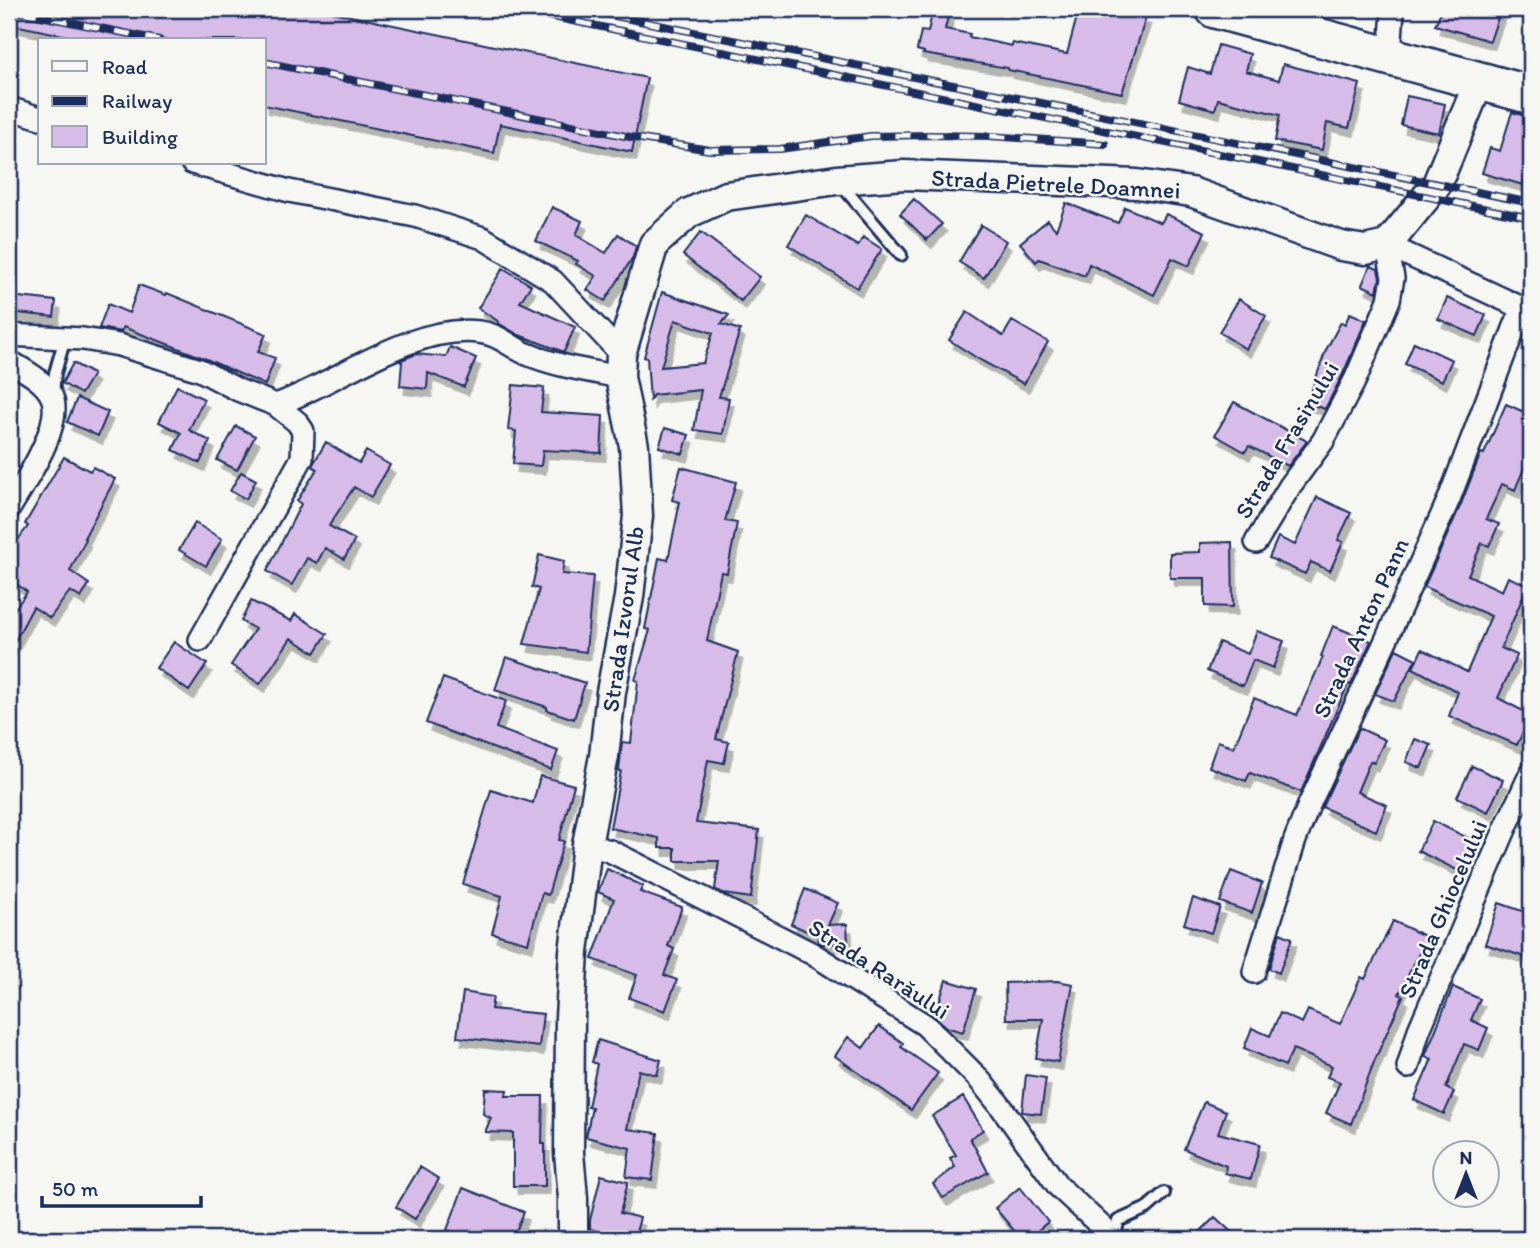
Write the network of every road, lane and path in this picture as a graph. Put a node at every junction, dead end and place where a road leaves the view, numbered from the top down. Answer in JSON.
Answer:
{"nodes":[{"id":1,"x":1215,"y":9,"type":"edge"},
{"id":2,"x":1393,"y":9,"type":"edge"},
{"id":3,"x":1250,"y":14,"type":"edge"},
{"id":4,"x":1390,"y":55,"type":"junction"},
{"id":5,"x":1480,"y":79,"type":"junction"},
{"id":6,"x":1531,"y":95,"type":"edge"},
{"id":7,"x":9,"y":108,"type":"edge"},
{"id":8,"x":38,"y":117,"type":"edge"},
{"id":9,"x":195,"y":164,"type":"edge"},
{"id":10,"x":837,"y":180,"type":"junction"},
{"id":11,"x":1387,"y":245,"type":"junction"},
{"id":12,"x":901,"y":255,"type":"dead end"},
{"id":13,"x":1527,"y":309,"type":"edge"},
{"id":14,"x":9,"y":335,"type":"edge"},
{"id":15,"x":65,"y":338,"type":"junction"},
{"id":16,"x":9,"y":362,"type":"edge"},
{"id":17,"x":620,"y":365,"type":"junction"},
{"id":18,"x":52,"y":396,"type":"junction"},
{"id":19,"x":276,"y":405,"type":"junction"},
{"id":20,"x":9,"y":509,"type":"edge"},
{"id":21,"x":1256,"y":542,"type":"dead end"},
{"id":22,"x":200,"y":640,"type":"dead end"},
{"id":23,"x":1531,"y":774,"type":"edge"},
{"id":24,"x":587,"y":845,"type":"junction"},
{"id":25,"x":1254,"y":972,"type":"dead end"},
{"id":26,"x":1408,"y":1067,"type":"dead end"},
{"id":27,"x":1164,"y":1193,"type":"dead end"},
{"id":28,"x":573,"y":1239,"type":"edge"},
{"id":29,"x":1115,"y":1239,"type":"edge"}],
"edges":[{"from":1,"to":3,"type":"highway"},
{"from":2,"to":4,"type":"street"},
{"from":3,"to":4,"type":"highway"},
{"from":4,"to":5,"type":"highway"},
{"from":5,"to":6,"type":"highway"},
{"from":5,"to":11,"type":"street"},
{"from":7,"to":8,"type":"street"},
{"from":9,"to":17,"type":"street"},
{"from":10,"to":11,"type":"street","name":"Strada Pietrele Doamnei"},
{"from":10,"to":12,"type":"lane"},
{"from":10,"to":17,"type":"street","name":"Strada Pietrele Doamnei"},
{"from":11,"to":13,"type":"street"},
{"from":11,"to":21,"type":"street","name":"Strada Frasinului"},
{"from":13,"to":25,"type":"street","name":"Strada Anton Pann"},
{"from":14,"to":15,"type":"street"},
{"from":15,"to":18,"type":"lane"},
{"from":15,"to":19,"type":"street"},
{"from":16,"to":18,"type":"street"},
{"from":17,"to":19,"type":"street"},
{"from":17,"to":24,"type":"street","name":"Strada Izvorul Alb"},
{"from":18,"to":20,"type":"street"},
{"from":19,"to":22,"type":"street"},
{"from":23,"to":26,"type":"street","name":"Strada Ghiocelului"},
{"from":24,"to":28,"type":"street","name":"Strada Izvorul Alb"},
{"from":24,"to":29,"type":"street","name":"Strada Rarăului"},
{"from":27,"to":29,"type":"lane"}]}
